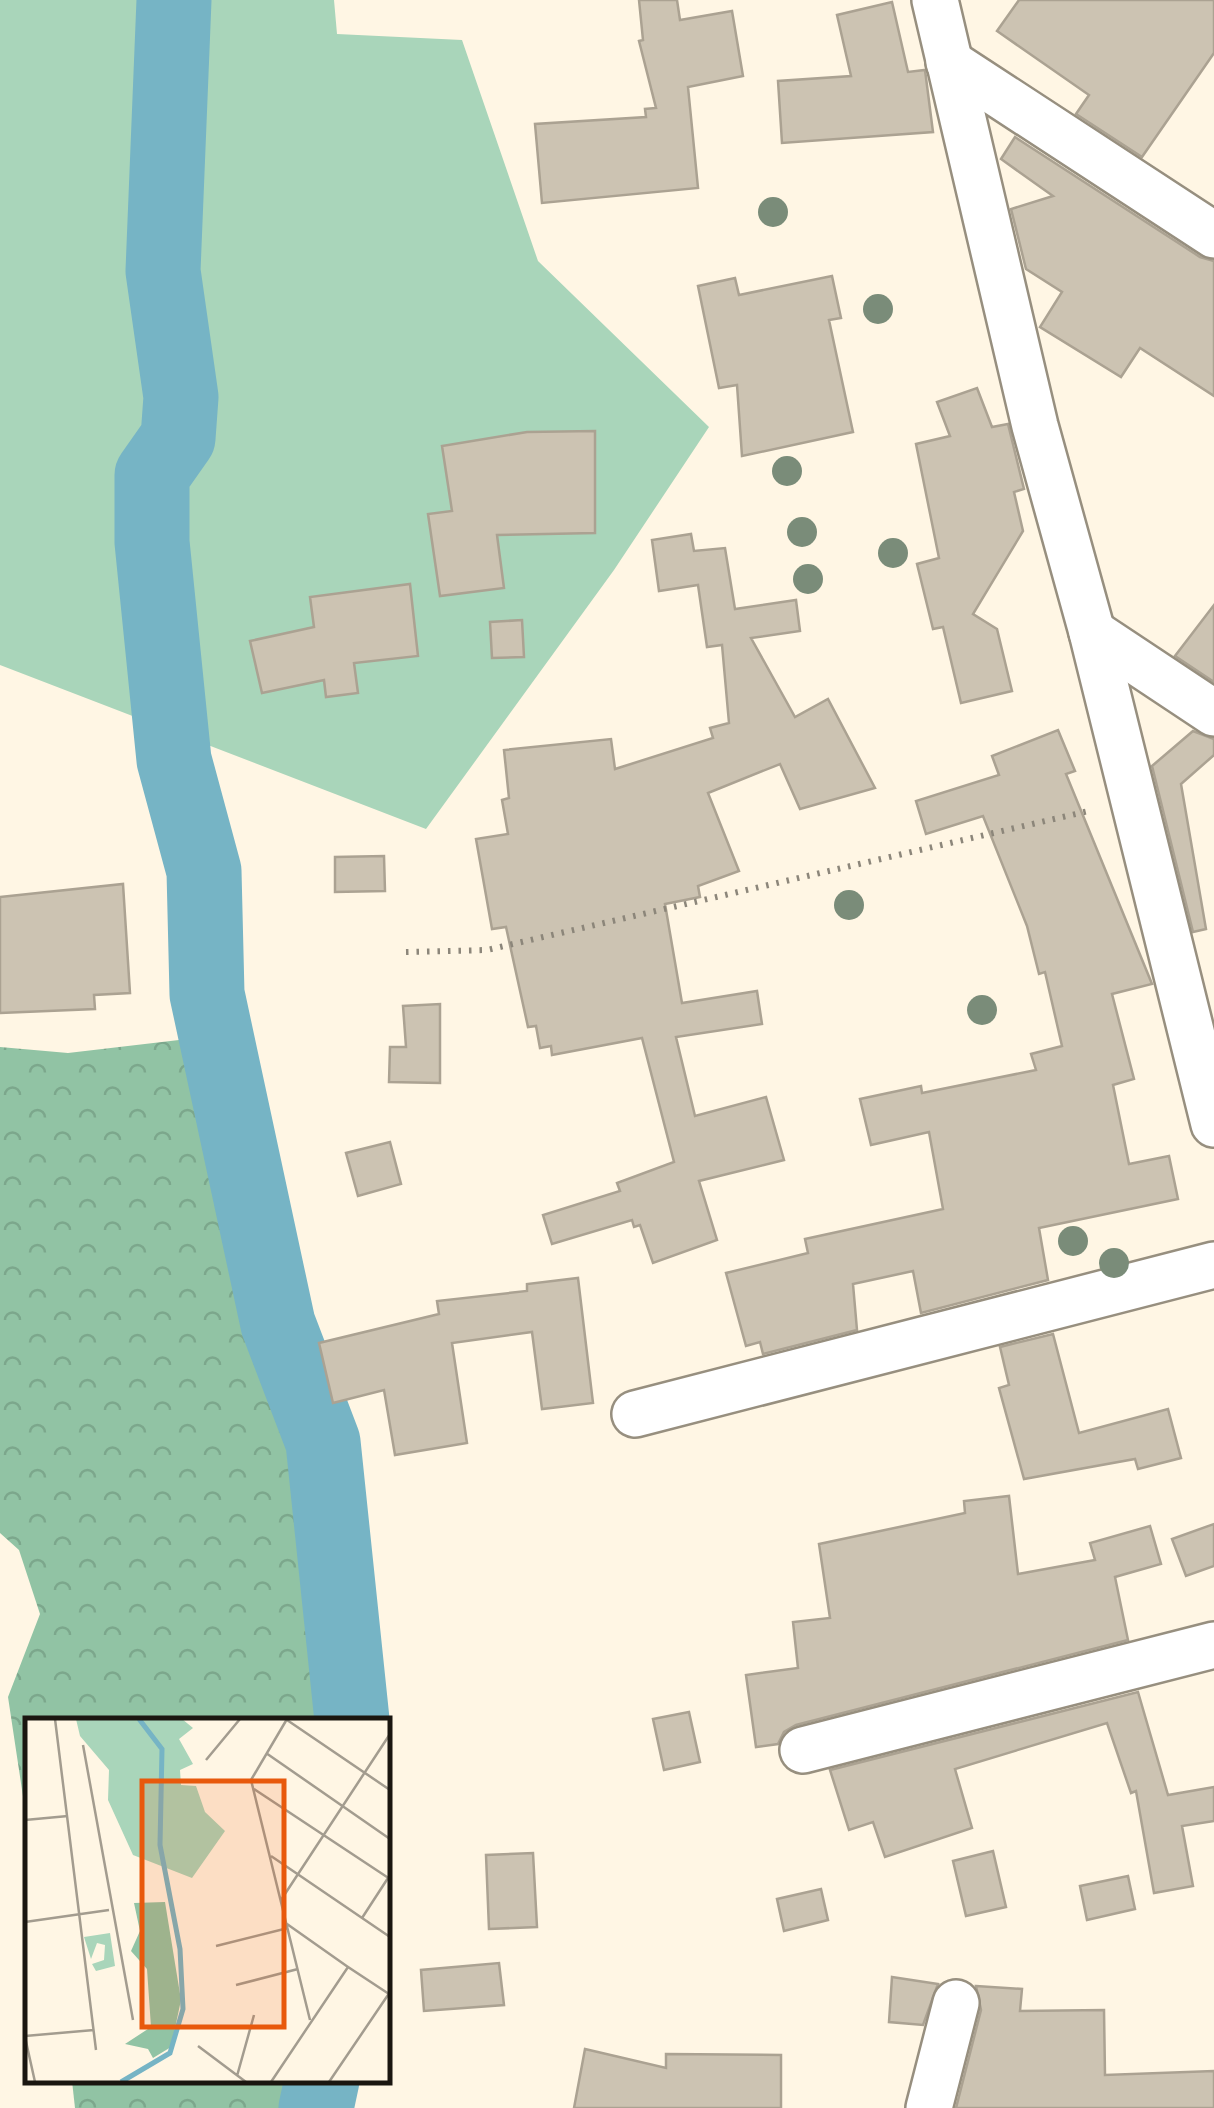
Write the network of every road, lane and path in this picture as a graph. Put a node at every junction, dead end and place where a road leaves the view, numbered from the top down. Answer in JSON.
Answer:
{"nodes":[{"id":1,"x":935,"y":0,"type":"edge"},
{"id":2,"x":949,"y":62,"type":"junction"},
{"id":3,"x":1214,"y":235,"type":"edge"},
{"id":4,"x":1092,"y":632,"type":"junction"},
{"id":5,"x":1214,"y":713,"type":"edge"},
{"id":6,"x":1133,"y":800,"type":"junction"},
{"id":7,"x":406,"y":952,"type":"dead end"},
{"id":8,"x":1214,"y":981,"type":"edge"},
{"id":9,"x":1190,"y":1022,"type":"junction"},
{"id":10,"x":1214,"y":1124,"type":"edge"},
{"id":11,"x":1214,"y":1265,"type":"edge"},
{"id":12,"x":635,"y":1414,"type":"dead end"},
{"id":13,"x":1214,"y":1645,"type":"edge"},
{"id":14,"x":803,"y":1750,"type":"dead end"},
{"id":15,"x":956,"y":2003,"type":"dead end"},
{"id":16,"x":929,"y":2108,"type":"edge"}],
"edges":[{"from":1,"to":2,"type":"street"},
{"from":2,"to":3,"type":"street"},
{"from":2,"to":4,"type":"street"},
{"from":4,"to":5,"type":"street"},
{"from":4,"to":6,"type":"street"},
{"from":6,"to":7,"type":"path"},
{"from":6,"to":9,"type":"street"},
{"from":8,"to":9,"type":"street"},
{"from":9,"to":10,"type":"street"},
{"from":11,"to":12,"type":"street"},
{"from":13,"to":14,"type":"street"},
{"from":15,"to":16,"type":"street"}]}
